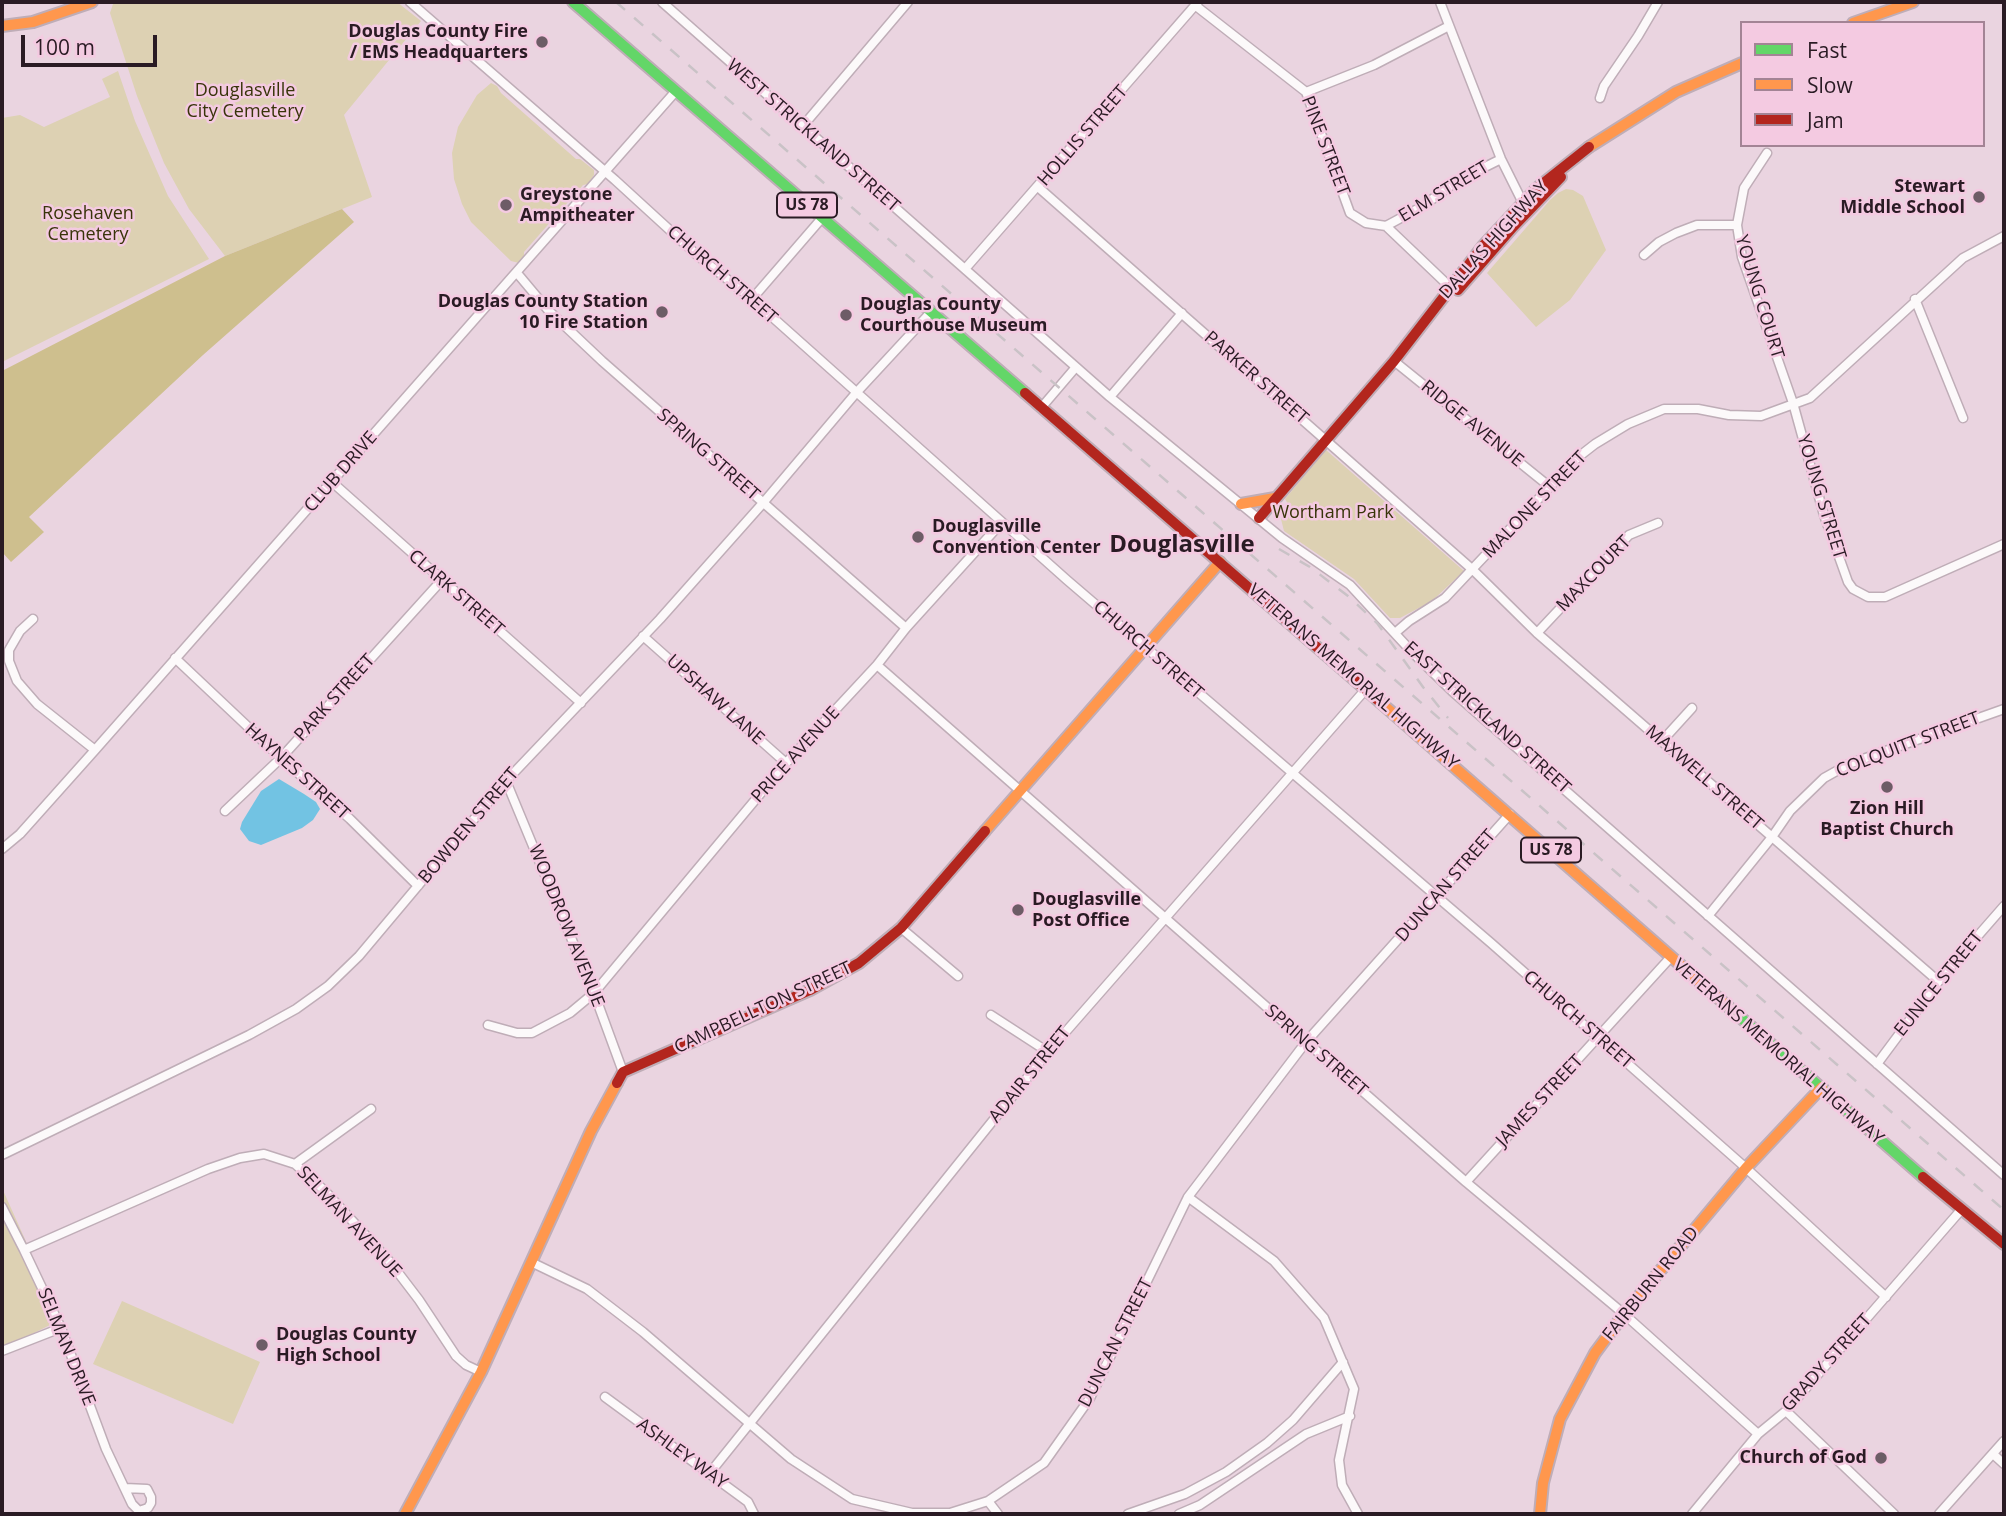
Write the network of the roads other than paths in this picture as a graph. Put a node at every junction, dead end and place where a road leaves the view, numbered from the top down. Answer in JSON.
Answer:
{"nodes":[{"id":1,"x":92,"y":2,"type":"edge"},
{"id":2,"x":410,"y":2,"type":"edge"},
{"id":3,"x":573,"y":2,"type":"edge"},
{"id":4,"x":662,"y":2,"type":"edge"},
{"id":5,"x":908,"y":2,"type":"edge"},
{"id":6,"x":1440,"y":2,"type":"edge"},
{"id":7,"x":1658,"y":2,"type":"edge"},
{"id":8,"x":1913,"y":2,"type":"edge"},
{"id":9,"x":1197,"y":4,"type":"edge"},
{"id":10,"x":1859,"y":21,"type":"edge"},
{"id":11,"x":2,"y":26,"type":"edge"},
{"id":12,"x":1449,"y":26,"type":"junction"},
{"id":13,"x":1740,"y":64,"type":"edge"},
{"id":14,"x":676,"y":91,"type":"junction"},
{"id":15,"x":1306,"y":92,"type":"junction"},
{"id":16,"x":1600,"y":98,"type":"dead end"},
{"id":17,"x":802,"y":127,"type":"junction"},
{"id":18,"x":1767,"y":153,"type":"dead end"},
{"id":19,"x":1501,"y":159,"type":"junction"},
{"id":20,"x":605,"y":172,"type":"junction"},
{"id":21,"x":1038,"y":187,"type":"junction"},
{"id":22,"x":1525,"y":207,"type":"junction"},
{"id":23,"x":1350,"y":213,"type":"joint"},
{"id":24,"x":822,"y":218,"type":"junction"},
{"id":25,"x":1737,"y":225,"type":"junction"},
{"id":26,"x":1386,"y":226,"type":"junction"},
{"id":27,"x":2004,"y":236,"type":"edge"},
{"id":28,"x":1644,"y":255,"type":"dead end"},
{"id":29,"x":965,"y":269,"type":"junction"},
{"id":30,"x":517,"y":273,"type":"junction"},
{"id":31,"x":1450,"y":287,"type":"junction"},
{"id":32,"x":752,"y":299,"type":"junction"},
{"id":33,"x":1915,"y":299,"type":"junction"},
{"id":34,"x":930,"y":312,"type":"junction"},
{"id":35,"x":1182,"y":313,"type":"junction"},
{"id":36,"x":1410,"y":341,"type":"junction"},
{"id":37,"x":1394,"y":361,"type":"junction"},
{"id":38,"x":1076,"y":366,"type":"junction"},
{"id":39,"x":856,"y":393,"type":"junction"},
{"id":40,"x":1110,"y":397,"type":"junction"},
{"id":41,"x":1793,"y":403,"type":"junction"},
{"id":42,"x":1041,"y":408,"type":"junction"},
{"id":43,"x":1963,"y":418,"type":"dead end"},
{"id":44,"x":1325,"y":440,"type":"junction"},
{"id":45,"x":332,"y":482,"type":"junction"},
{"id":46,"x":1550,"y":487,"type":"junction"},
{"id":47,"x":1276,"y":498,"type":"junction"},
{"id":48,"x":763,"y":503,"type":"junction"},
{"id":49,"x":1241,"y":504,"type":"junction"},
{"id":50,"x":1259,"y":518,"type":"junction"},
{"id":51,"x":1002,"y":522,"type":"junction"},
{"id":52,"x":1658,"y":523,"type":"dead end"},
{"id":53,"x":2004,"y":544,"type":"edge"},
{"id":54,"x":1220,"y":562,"type":"junction"},
{"id":55,"x":1473,"y":570,"type":"junction"},
{"id":56,"x":441,"y":581,"type":"junction"},
{"id":57,"x":33,"y":619,"type":"dead end"},
{"id":58,"x":906,"y":628,"type":"junction"},
{"id":59,"x":1395,"y":633,"type":"junction"},
{"id":60,"x":1537,"y":634,"type":"junction"},
{"id":61,"x":643,"y":636,"type":"junction"},
{"id":62,"x":1145,"y":648,"type":"junction"},
{"id":63,"x":175,"y":658,"type":"junction"},
{"id":64,"x":877,"y":665,"type":"junction"},
{"id":65,"x":1366,"y":689,"type":"junction"},
{"id":66,"x":581,"y":703,"type":"junction"},
{"id":67,"x":1692,"y":708,"type":"dead end"},
{"id":68,"x":2004,"y":709,"type":"edge"},
{"id":69,"x":1662,"y":741,"type":"junction"},
{"id":70,"x":95,"y":750,"type":"junction"},
{"id":71,"x":281,"y":758,"type":"junction"},
{"id":72,"x":786,"y":763,"type":"junction"},
{"id":73,"x":1293,"y":773,"type":"junction"},
{"id":74,"x":506,"y":781,"type":"junction"},
{"id":75,"x":1020,"y":792,"type":"junction"},
{"id":76,"x":225,"y":811,"type":"dead end"},
{"id":77,"x":1510,"y":814,"type":"junction"},
{"id":78,"x":1772,"y":837,"type":"junction"},
{"id":79,"x":2,"y":849,"type":"edge"},
{"id":80,"x":418,"y":886,"type":"junction"},
{"id":81,"x":1436,"y":897,"type":"junction"},
{"id":82,"x":2004,"y":906,"type":"edge"},
{"id":83,"x":1708,"y":916,"type":"junction"},
{"id":84,"x":1164,"y":919,"type":"junction"},
{"id":85,"x":901,"y":928,"type":"junction"},
{"id":86,"x":1670,"y":958,"type":"junction"},
{"id":87,"x":958,"y":976,"type":"dead end"},
{"id":88,"x":1938,"y":981,"type":"junction"},
{"id":89,"x":594,"y":993,"type":"junction"},
{"id":90,"x":991,"y":1015,"type":"dead end"},
{"id":91,"x":488,"y":1025,"type":"dead end"},
{"id":92,"x":1599,"y":1038,"type":"junction"},
{"id":93,"x":1306,"y":1042,"type":"junction"},
{"id":94,"x":1048,"y":1052,"type":"junction"},
{"id":95,"x":1877,"y":1064,"type":"junction"},
{"id":96,"x":623,"y":1072,"type":"junction"},
{"id":97,"x":1822,"y":1087,"type":"junction"},
{"id":98,"x":371,"y":1109,"type":"dead end"},
{"id":99,"x":2,"y":1155,"type":"edge"},
{"id":100,"x":295,"y":1164,"type":"junction"},
{"id":101,"x":1746,"y":1168,"type":"junction"},
{"id":102,"x":2004,"y":1175,"type":"edge"},
{"id":103,"x":1466,"y":1182,"type":"junction"},
{"id":104,"x":1188,"y":1197,"type":"junction"},
{"id":105,"x":2,"y":1207,"type":"edge"},
{"id":106,"x":1961,"y":1210,"type":"junction"},
{"id":107,"x":2004,"y":1244,"type":"edge"},
{"id":108,"x":24,"y":1250,"type":"junction"},
{"id":109,"x":533,"y":1263,"type":"junction"},
{"id":110,"x":1886,"y":1297,"type":"junction"},
{"id":111,"x":1624,"y":1314,"type":"junction"},
{"id":112,"x":61,"y":1328,"type":"junction"},
{"id":113,"x":2,"y":1351,"type":"edge"},
{"id":114,"x":1343,"y":1362,"type":"junction"},
{"id":115,"x":481,"y":1372,"type":"junction"},
{"id":116,"x":605,"y":1397,"type":"dead end"},
{"id":117,"x":1786,"y":1411,"type":"junction"},
{"id":118,"x":1350,"y":1416,"type":"junction"},
{"id":119,"x":749,"y":1422,"type":"junction"},
{"id":120,"x":1758,"y":1434,"type":"junction"},
{"id":121,"x":2004,"y":1441,"type":"edge"},
{"id":122,"x":1993,"y":1454,"type":"junction"},
{"id":123,"x":2004,"y":1464,"type":"edge"},
{"id":124,"x":709,"y":1474,"type":"junction"},
{"id":125,"x":125,"y":1488,"type":"dead end"},
{"id":126,"x":988,"y":1501,"type":"junction"},
{"id":127,"x":405,"y":1514,"type":"edge"},
{"id":128,"x":754,"y":1514,"type":"edge"},
{"id":129,"x":998,"y":1514,"type":"edge"},
{"id":130,"x":1128,"y":1514,"type":"edge"},
{"id":131,"x":1179,"y":1514,"type":"edge"},
{"id":132,"x":1358,"y":1514,"type":"edge"},
{"id":133,"x":1540,"y":1514,"type":"edge"},
{"id":134,"x":1692,"y":1514,"type":"edge"},
{"id":135,"x":1894,"y":1514,"type":"edge"},
{"id":136,"x":1939,"y":1514,"type":"edge"}],
"edges":[{"from":1,"to":11,"type":"main road"},
{"from":2,"to":20,"type":"street","name":"CHURCH STREET"},
{"from":3,"to":14,"type":"main road","name":"VETERANS MEMORIAL HIGHWAY","number":"US 78"},
{"from":4,"to":17,"type":"street","name":"WEST STRICKLAND STREET"},
{"from":5,"to":17,"type":"street"},
{"from":6,"to":12,"type":"street"},
{"from":7,"to":16,"type":"street"},
{"from":8,"to":10,"type":"main road"},
{"from":9,"to":15,"type":"street","name":"PINE STREET"},
{"from":9,"to":21,"type":"street","name":"HOLLIS STREET"},
{"from":12,"to":15,"type":"street"},
{"from":12,"to":19,"type":"street"},
{"from":13,"to":22,"type":"main road","name":"DALLAS HIGHWAY"},
{"from":14,"to":20,"type":"street","name":"CLUB DRIVE"},
{"from":14,"to":24,"type":"main road","name":"VETERANS MEMORIAL HIGHWAY","number":"US 78"},
{"from":15,"to":23,"type":"street","name":"PINE STREET"},
{"from":17,"to":29,"type":"street","name":"WEST STRICKLAND STREET"},
{"from":18,"to":25,"type":"street","name":"YOUNG COURT"},
{"from":19,"to":22,"type":"street"},
{"from":19,"to":26,"type":"street","name":"ELM STREET"},
{"from":20,"to":30,"type":"street","name":"CLUB DRIVE"},
{"from":20,"to":32,"type":"street","name":"CHURCH STREET"},
{"from":21,"to":29,"type":"street","name":"HOLLIS STREET"},
{"from":21,"to":35,"type":"street","name":"PARKER STREET"},
{"from":22,"to":31,"type":"main road","name":"DALLAS HIGHWAY"},
{"from":22,"to":36,"type":"main road","name":"DALLAS HIGHWAY"},
{"from":23,"to":26,"type":"street","name":"ELM STREET"},
{"from":24,"to":32,"type":"street"},
{"from":24,"to":34,"type":"main road","name":"VETERANS MEMORIAL HIGHWAY","number":"US 78"},
{"from":25,"to":28,"type":"street"},
{"from":25,"to":41,"type":"street","name":"YOUNG COURT"},
{"from":26,"to":31,"type":"street"},
{"from":27,"to":33,"type":"street","name":"MALONE STREET"},
{"from":29,"to":38,"type":"street","name":"EAST STRICKLAND STREET"},
{"from":30,"to":45,"type":"street","name":"CLUB DRIVE"},
{"from":30,"to":48,"type":"street","name":"SPRING STREET"},
{"from":31,"to":36,"type":"main road","name":"DALLAS HIGHWAY"},
{"from":32,"to":39,"type":"street","name":"CHURCH STREET"},
{"from":33,"to":41,"type":"street","name":"MALONE STREET"},
{"from":33,"to":43,"type":"street"},
{"from":34,"to":39,"type":"street","name":"BOWDEN STREET"},
{"from":34,"to":42,"type":"main road","name":"VETERANS MEMORIAL HIGHWAY","number":"US 78"},
{"from":35,"to":40,"type":"street"},
{"from":35,"to":44,"type":"street","name":"PARKER STREET"},
{"from":36,"to":37,"type":"main road","name":"DALLAS HIGHWAY"},
{"from":37,"to":44,"type":"main road","name":"DALLAS HIGHWAY"},
{"from":37,"to":46,"type":"street","name":"RIDGE AVENUE"},
{"from":38,"to":40,"type":"street","name":"EAST STRICKLAND STREET"},
{"from":38,"to":42,"type":"street"},
{"from":39,"to":48,"type":"street","name":"BOWDEN STREET"},
{"from":39,"to":51,"type":"street","name":"CHURCH STREET"},
{"from":40,"to":49,"type":"street","name":"EAST STRICKLAND STREET"},
{"from":41,"to":46,"type":"street","name":"MALONE STREET"},
{"from":41,"to":53,"type":"street","name":"YOUNG STREET"},
{"from":42,"to":54,"type":"main road","name":"VETERANS MEMORIAL HIGHWAY","number":"US 78"},
{"from":44,"to":47,"type":"main road","name":"DALLAS HIGHWAY"},
{"from":44,"to":55,"type":"street","name":"PARKER STREET"},
{"from":45,"to":56,"type":"street","name":"CLARK STREET"},
{"from":45,"to":63,"type":"street","name":"CLUB DRIVE"},
{"from":46,"to":55,"type":"street","name":"MALONE STREET"},
{"from":47,"to":49,"type":"main road"},
{"from":47,"to":50,"type":"main road","name":"DALLAS HIGHWAY"},
{"from":48,"to":58,"type":"street","name":"SPRING STREET"},
{"from":48,"to":61,"type":"street","name":"BOWDEN STREET"},
{"from":49,"to":50,"type":"street","name":"EAST STRICKLAND STREET"},
{"from":50,"to":59,"type":"street","name":"EAST STRICKLAND STREET"},
{"from":51,"to":58,"type":"street","name":"PRICE AVENUE"},
{"from":51,"to":62,"type":"street","name":"CHURCH STREET"},
{"from":52,"to":60,"type":"street","name":"MAXCOURT"},
{"from":54,"to":62,"type":"main road","name":"CAMPBELLTON STREET"},
{"from":54,"to":65,"type":"main road","name":"VETERANS MEMORIAL HIGHWAY","number":"US 78"},
{"from":55,"to":59,"type":"street","name":"MALONE STREET"},
{"from":55,"to":60,"type":"street","name":"MAXWELL STREET"},
{"from":56,"to":66,"type":"street","name":"CLARK STREET"},
{"from":56,"to":71,"type":"street","name":"PARK STREET"},
{"from":57,"to":70,"type":"street"},
{"from":58,"to":64,"type":"street","name":"PRICE AVENUE"},
{"from":59,"to":83,"type":"street","name":"EAST STRICKLAND STREET"},
{"from":60,"to":69,"type":"street","name":"MAXWELL STREET"},
{"from":61,"to":66,"type":"street","name":"BOWDEN STREET"},
{"from":61,"to":72,"type":"street","name":"UPSHAW LANE"},
{"from":62,"to":73,"type":"street","name":"CHURCH STREET"},
{"from":62,"to":75,"type":"main road","name":"CAMPBELLTON STREET"},
{"from":63,"to":70,"type":"street","name":"CLUB DRIVE"},
{"from":63,"to":71,"type":"street","name":"HAYNES STREET"},
{"from":64,"to":72,"type":"street","name":"PRICE AVENUE"},
{"from":64,"to":75,"type":"street","name":"SPRING STREET"},
{"from":65,"to":73,"type":"street","name":"ADAIR STREET"},
{"from":65,"to":77,"type":"main road","name":"VETERANS MEMORIAL HIGHWAY","number":"US 78"},
{"from":66,"to":74,"type":"street","name":"BOWDEN STREET"},
{"from":67,"to":69,"type":"street"},
{"from":68,"to":78,"type":"street","name":"COLQUITT STREET"},
{"from":69,"to":78,"type":"street","name":"MAXWELL STREET"},
{"from":70,"to":79,"type":"street","name":"CLUB DRIVE"},
{"from":71,"to":76,"type":"street","name":"PARK STREET"},
{"from":71,"to":80,"type":"street","name":"HAYNES STREET"},
{"from":72,"to":89,"type":"street","name":"PRICE AVENUE"},
{"from":73,"to":81,"type":"street","name":"CHURCH STREET"},
{"from":73,"to":84,"type":"street","name":"ADAIR STREET"},
{"from":74,"to":80,"type":"street","name":"BOWDEN STREET"},
{"from":74,"to":89,"type":"street","name":"WOODROW AVENUE"},
{"from":75,"to":84,"type":"street","name":"SPRING STREET"},
{"from":75,"to":85,"type":"main road","name":"CAMPBELLTON STREET"},
{"from":77,"to":81,"type":"street","name":"DUNCAN STREET"},
{"from":77,"to":86,"type":"main road","name":"VETERANS MEMORIAL HIGHWAY","number":"US 78"},
{"from":78,"to":83,"type":"street","name":"COLQUITT STREET"},
{"from":78,"to":88,"type":"street","name":"MAXWELL STREET"},
{"from":80,"to":99,"type":"street","name":"BOWDEN STREET"},
{"from":81,"to":92,"type":"street","name":"CHURCH STREET"},
{"from":81,"to":93,"type":"street","name":"DUNCAN STREET"},
{"from":82,"to":88,"type":"street","name":"EUNICE STREET"},
{"from":83,"to":95,"type":"street","name":"EAST STRICKLAND STREET"},
{"from":84,"to":93,"type":"street","name":"SPRING STREET"},
{"from":84,"to":94,"type":"street","name":"ADAIR STREET"},
{"from":85,"to":87,"type":"street"},
{"from":85,"to":96,"type":"main road","name":"CAMPBELLTON STREET"},
{"from":86,"to":92,"type":"street","name":"JAMES STREET"},
{"from":86,"to":97,"type":"main road","name":"VETERANS MEMORIAL HIGHWAY","number":"US 78"},
{"from":88,"to":95,"type":"street","name":"EUNICE STREET"},
{"from":89,"to":91,"type":"street","name":"PRICE AVENUE"},
{"from":89,"to":96,"type":"street","name":"WOODROW AVENUE"},
{"from":90,"to":94,"type":"street"},
{"from":92,"to":101,"type":"street","name":"CHURCH STREET"},
{"from":92,"to":103,"type":"street","name":"JAMES STREET"},
{"from":93,"to":103,"type":"street","name":"SPRING STREET"},
{"from":93,"to":104,"type":"street","name":"DUNCAN STREET"},
{"from":94,"to":119,"type":"street","name":"ADAIR STREET"},
{"from":95,"to":102,"type":"street","name":"EAST STRICKLAND STREET"},
{"from":96,"to":109,"type":"main road"},
{"from":97,"to":101,"type":"main road","name":"FAIRBURN ROAD"},
{"from":97,"to":106,"type":"main road","name":"VETERANS MEMORIAL HIGHWAY","number":"US 78"},
{"from":98,"to":100,"type":"street"},
{"from":100,"to":108,"type":"street","name":"SELMAN AVENUE"},
{"from":100,"to":115,"type":"street","name":"SELMAN AVENUE"},
{"from":101,"to":110,"type":"street","name":"CHURCH STREET"},
{"from":101,"to":111,"type":"main road","name":"FAIRBURN ROAD"},
{"from":103,"to":111,"type":"street","name":"SPRING STREET"},
{"from":104,"to":114,"type":"street"},
{"from":104,"to":126,"type":"street","name":"DUNCAN STREET"},
{"from":105,"to":108,"type":"street","name":"SELMAN DRIVE"},
{"from":106,"to":107,"type":"main road","name":"VETERANS MEMORIAL HIGHWAY","number":"US 78"},
{"from":106,"to":110,"type":"street","name":"GRADY STREET"},
{"from":108,"to":112,"type":"street","name":"SELMAN DRIVE"},
{"from":109,"to":115,"type":"main road"},
{"from":109,"to":119,"type":"street","name":"DUNCAN STREET"},
{"from":110,"to":117,"type":"street","name":"GRADY STREET"},
{"from":111,"to":120,"type":"street","name":"SPRING STREET"},
{"from":111,"to":133,"type":"main road","name":"FAIRBURN ROAD"},
{"from":112,"to":113,"type":"street"},
{"from":112,"to":125,"type":"street","name":"SELMAN DRIVE"},
{"from":114,"to":118,"type":"street"},
{"from":114,"to":130,"type":"street"},
{"from":115,"to":127,"type":"main road"},
{"from":116,"to":124,"type":"street","name":"ASHLEY WAY"},
{"from":117,"to":120,"type":"street","name":"GRADY STREET"},
{"from":117,"to":135,"type":"street"},
{"from":118,"to":131,"type":"street"},
{"from":118,"to":132,"type":"street"},
{"from":119,"to":124,"type":"street","name":"ADAIR STREET"},
{"from":119,"to":126,"type":"street","name":"DUNCAN STREET"},
{"from":120,"to":134,"type":"street","name":"GRADY STREET"},
{"from":121,"to":122,"type":"street"},
{"from":122,"to":123,"type":"street"},
{"from":122,"to":136,"type":"street"},
{"from":124,"to":128,"type":"street","name":"ASHLEY WAY"},
{"from":126,"to":129,"type":"street"}]}
